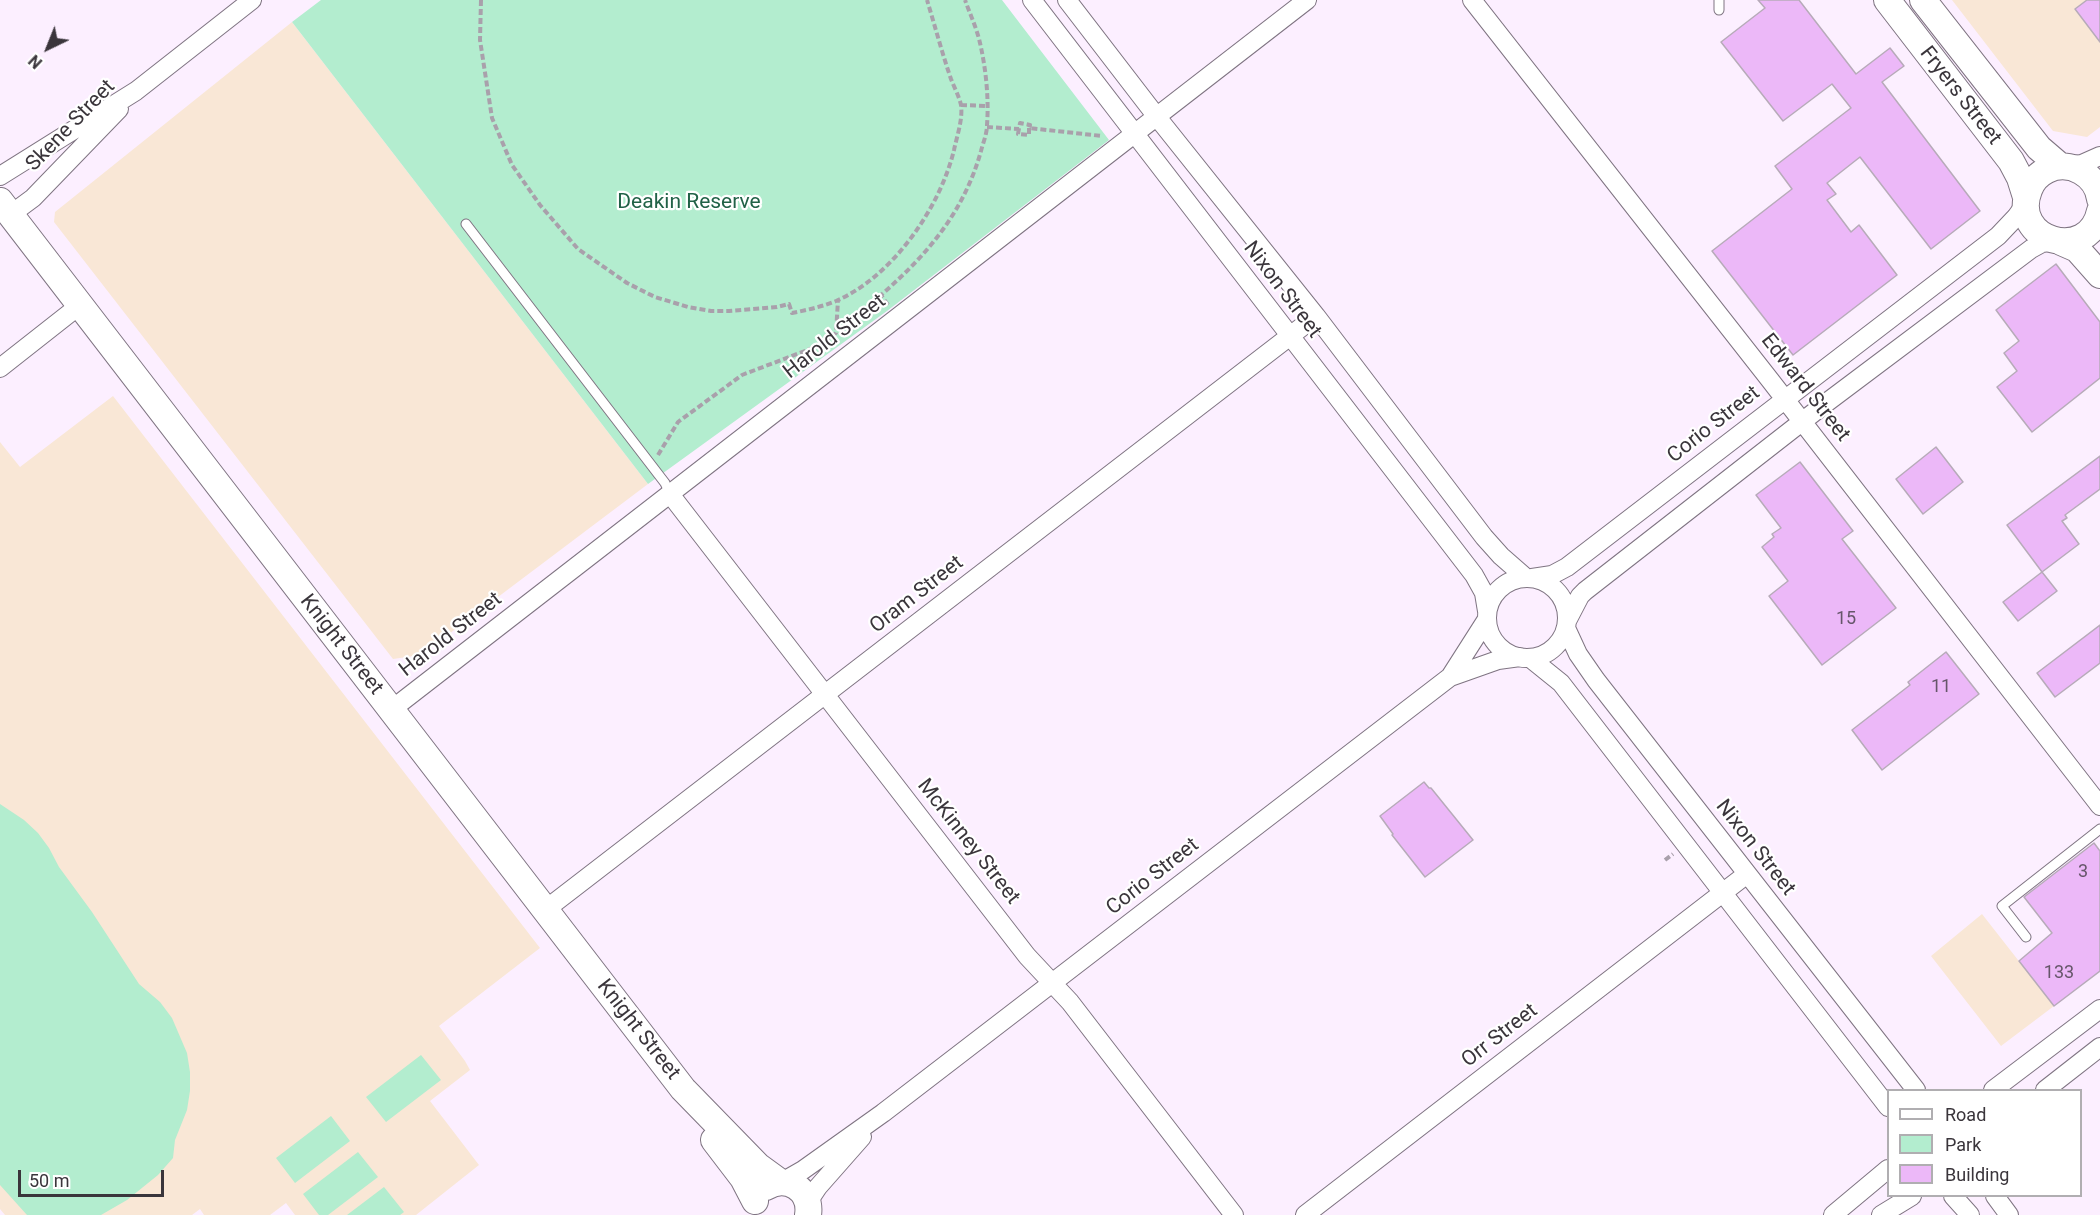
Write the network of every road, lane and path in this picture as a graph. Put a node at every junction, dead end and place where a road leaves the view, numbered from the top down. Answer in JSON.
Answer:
{"nodes":[{"id":1,"x":252,"y":0,"type":"edge"},
{"id":2,"x":481,"y":0,"type":"edge"},
{"id":3,"x":927,"y":0,"type":"edge"},
{"id":4,"x":965,"y":0,"type":"edge"},
{"id":5,"x":1032,"y":0,"type":"edge"},
{"id":6,"x":1067,"y":0,"type":"edge"},
{"id":7,"x":1307,"y":0,"type":"edge"},
{"id":8,"x":1472,"y":0,"type":"edge"},
{"id":9,"x":1719,"y":0,"type":"edge"},
{"id":10,"x":1887,"y":0,"type":"edge"},
{"id":11,"x":1923,"y":0,"type":"edge"},
{"id":12,"x":1719,"y":10,"type":"dead end"},
{"id":13,"x":136,"y":91,"type":"junction"},
{"id":14,"x":961,"y":105,"type":"junction"},
{"id":15,"x":987,"y":106,"type":"junction"},
{"id":16,"x":1157,"y":117,"type":"junction"},
{"id":17,"x":987,"y":127,"type":"junction"},
{"id":18,"x":1135,"y":134,"type":"junction"},
{"id":19,"x":1109,"y":136,"type":"dead end"},
{"id":20,"x":2100,"y":156,"type":"edge"},
{"id":21,"x":2064,"y":166,"type":"junction"},
{"id":22,"x":0,"y":176,"type":"edge"},
{"id":23,"x":2026,"y":200,"type":"junction"},
{"id":24,"x":5,"y":208,"type":"edge"},
{"id":25,"x":2100,"y":212,"type":"edge"},
{"id":26,"x":466,"y":224,"type":"dead end"},
{"id":27,"x":2058,"y":241,"type":"junction"},
{"id":28,"x":2100,"y":275,"type":"edge"},
{"id":29,"x":838,"y":300,"type":"junction"},
{"id":30,"x":80,"y":305,"type":"junction"},
{"id":31,"x":1316,"y":316,"type":"junction"},
{"id":32,"x":898,"y":317,"type":"junction"},
{"id":33,"x":1290,"y":337,"type":"junction"},
{"id":34,"x":0,"y":368,"type":"edge"},
{"id":35,"x":1785,"y":399,"type":"junction"},
{"id":36,"x":1803,"y":422,"type":"junction"},
{"id":37,"x":655,"y":471,"type":"junction"},
{"id":38,"x":669,"y":494,"type":"junction"},
{"id":39,"x":1528,"y":577,"type":"junction"},
{"id":40,"x":1487,"y":615,"type":"junction"},
{"id":41,"x":1567,"y":625,"type":"junction"},
{"id":42,"x":1525,"y":658,"type":"junction"},
{"id":43,"x":1450,"y":677,"type":"junction"},
{"id":44,"x":825,"y":695,"type":"junction"},
{"id":45,"x":391,"y":710,"type":"junction"},
{"id":46,"x":2100,"y":806,"type":"edge"},
{"id":47,"x":2100,"y":829,"type":"edge"},
{"id":48,"x":1747,"y":874,"type":"junction"},
{"id":49,"x":1723,"y":893,"type":"junction"},
{"id":50,"x":545,"y":910,"type":"junction"},
{"id":51,"x":2026,"y":937,"type":"dead end"},
{"id":52,"x":1053,"y":983,"type":"junction"},
{"id":53,"x":2100,"y":1009,"type":"edge"},
{"id":54,"x":2100,"y":1047,"type":"edge"},
{"id":55,"x":683,"y":1089,"type":"junction"},
{"id":56,"x":1915,"y":1089,"type":"edge"},
{"id":57,"x":1995,"y":1089,"type":"edge"},
{"id":58,"x":2045,"y":1089,"type":"edge"},
{"id":59,"x":1887,"y":1106,"type":"edge"},
{"id":60,"x":883,"y":1113,"type":"junction"},
{"id":61,"x":1887,"y":1170,"type":"edge"},
{"id":62,"x":781,"y":1182,"type":"junction"},
{"id":63,"x":1910,"y":1197,"type":"edge"},
{"id":64,"x":1954,"y":1197,"type":"edge"},
{"id":65,"x":1996,"y":1197,"type":"edge"},
{"id":66,"x":808,"y":1209,"type":"edge"},
{"id":67,"x":753,"y":1210,"type":"edge"},
{"id":68,"x":1234,"y":1215,"type":"edge"},
{"id":69,"x":1305,"y":1215,"type":"edge"},
{"id":70,"x":1833,"y":1215,"type":"edge"},
{"id":71,"x":1881,"y":1215,"type":"edge"},
{"id":72,"x":1970,"y":1215,"type":"edge"},
{"id":73,"x":2009,"y":1215,"type":"edge"}],
"edges":[{"from":1,"to":13,"type":"street","name":"Skene Street"},
{"from":2,"to":29,"type":"path"},
{"from":3,"to":14,"type":"path"},
{"from":4,"to":15,"type":"path"},
{"from":5,"to":18,"type":"street","name":"Nixon Street"},
{"from":6,"to":16,"type":"street","name":"Nixon Street"},
{"from":7,"to":16,"type":"street","name":"Harold Street"},
{"from":8,"to":35,"type":"street","name":"Edward Street"},
{"from":9,"to":12,"type":"lane"},
{"from":10,"to":23,"type":"street","name":"Fryers Street"},
{"from":11,"to":21,"type":"street","name":"Fryers Street"},
{"from":13,"to":22,"type":"street","name":"Skene Street"},
{"from":13,"to":24,"type":"street","name":"Skene Street"},
{"from":14,"to":15,"type":"path"},
{"from":14,"to":29,"type":"path"},
{"from":15,"to":17,"type":"path"},
{"from":16,"to":18,"type":"street","name":"Harold Street"},
{"from":16,"to":31,"type":"street","name":"Nixon Street"},
{"from":17,"to":19,"type":"path"},
{"from":17,"to":32,"type":"path"},
{"from":18,"to":32,"type":"street","name":"Harold Street"},
{"from":18,"to":33,"type":"street","name":"Nixon Street"},
{"from":20,"to":21,"type":"street"},
{"from":21,"to":23,"type":"street"},
{"from":21,"to":25,"type":"street"},
{"from":23,"to":27,"type":"street"},
{"from":23,"to":35,"type":"street","name":"Corio Street"},
{"from":24,"to":30,"type":"street","name":"Knight Street"},
{"from":25,"to":27,"type":"street"},
{"from":26,"to":37,"type":"lane"},
{"from":27,"to":28,"type":"street"},
{"from":27,"to":36,"type":"street"},
{"from":29,"to":37,"type":"path"},
{"from":30,"to":34,"type":"street"},
{"from":30,"to":45,"type":"street","name":"Knight Street"},
{"from":31,"to":33,"type":"street","name":"Oram Street"},
{"from":31,"to":39,"type":"street","name":"Nixon Street"},
{"from":32,"to":38,"type":"street","name":"Harold Street"},
{"from":33,"to":40,"type":"street","name":"Nixon Street"},
{"from":33,"to":44,"type":"street","name":"Oram Street"},
{"from":35,"to":36,"type":"street","name":"Edward Street"},
{"from":35,"to":39,"type":"street","name":"Corio Street"},
{"from":36,"to":41,"type":"street"},
{"from":36,"to":46,"type":"street","name":"Edward Street"},
{"from":37,"to":38,"type":"lane"},
{"from":38,"to":44,"type":"street","name":"McKinney Street"},
{"from":38,"to":45,"type":"street","name":"Harold Street"},
{"from":39,"to":40,"type":"street"},
{"from":39,"to":41,"type":"street"},
{"from":40,"to":42,"type":"street"},
{"from":40,"to":43,"type":"street","name":"Corio Street"},
{"from":41,"to":42,"type":"street"},
{"from":41,"to":48,"type":"street","name":"Nixon Street"},
{"from":42,"to":43,"type":"street","name":"Corio Street"},
{"from":42,"to":49,"type":"street"},
{"from":43,"to":52,"type":"street","name":"Corio Street"},
{"from":44,"to":50,"type":"street","name":"Oram Street"},
{"from":44,"to":52,"type":"street","name":"McKinney Street"},
{"from":45,"to":50,"type":"street","name":"Knight Street"},
{"from":47,"to":51,"type":"lane"},
{"from":48,"to":49,"type":"street","name":"Orr Street"},
{"from":48,"to":56,"type":"street","name":"Nixon Street"},
{"from":49,"to":59,"type":"street"},
{"from":49,"to":69,"type":"street","name":"Orr Street"},
{"from":50,"to":55,"type":"street","name":"Knight Street"},
{"from":52,"to":60,"type":"street","name":"Corio Street"},
{"from":52,"to":68,"type":"street","name":"McKinney Street"},
{"from":53,"to":57,"type":"street"},
{"from":54,"to":58,"type":"street"},
{"from":55,"to":62,"type":"street","name":"Knight Street"},
{"from":55,"to":67,"type":"street","name":"Knight Street"},
{"from":60,"to":62,"type":"street","name":"Corio Street"},
{"from":60,"to":66,"type":"street","name":"Corio Street"},
{"from":61,"to":70,"type":"street"},
{"from":62,"to":66,"type":"street","name":"Knight Street"},
{"from":62,"to":67,"type":"street"},
{"from":63,"to":71,"type":"street"},
{"from":64,"to":72,"type":"street"},
{"from":65,"to":73,"type":"street"}]}
